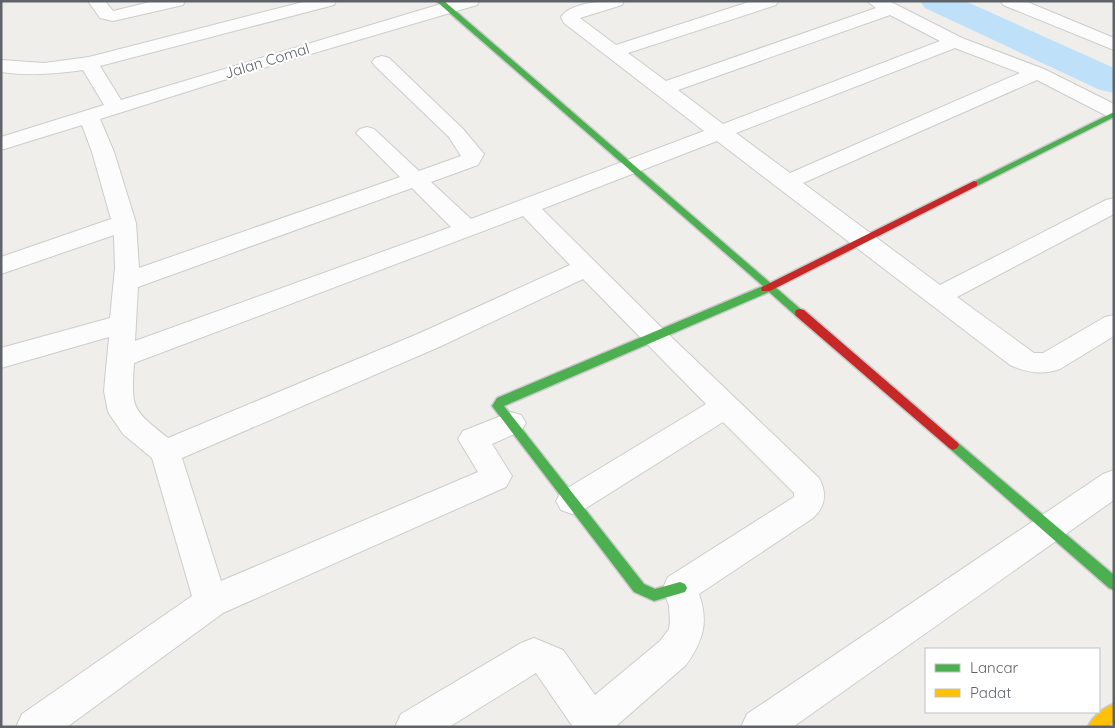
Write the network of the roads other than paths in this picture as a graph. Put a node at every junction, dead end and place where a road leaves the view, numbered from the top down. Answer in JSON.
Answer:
{"nodes":[{"id":1,"x":96,"y":1,"type":"edge"},
{"id":2,"x":177,"y":1,"type":"edge"},
{"id":3,"x":472,"y":1,"type":"edge"},
{"id":4,"x":616,"y":1,"type":"edge"},
{"id":5,"x":770,"y":1,"type":"edge"},
{"id":6,"x":1009,"y":1,"type":"edge"},
{"id":7,"x":323,"y":2,"type":"edge"},
{"id":8,"x":443,"y":5,"type":"edge"},
{"id":9,"x":883,"y":5,"type":"edge"},
{"id":10,"x":956,"y":42,"type":"junction"},
{"id":11,"x":1114,"y":45,"type":"edge"},
{"id":12,"x":613,"y":52,"type":"junction"},
{"id":13,"x":382,"y":62,"type":"dead end"},
{"id":14,"x":89,"y":63,"type":"junction"},
{"id":15,"x":1,"y":66,"type":"edge"},
{"id":16,"x":1037,"y":73,"type":"junction"},
{"id":17,"x":663,"y":89,"type":"junction"},
{"id":18,"x":103,"y":113,"type":"junction"},
{"id":19,"x":1114,"y":113,"type":"edge"},
{"id":20,"x":720,"y":131,"type":"junction"},
{"id":21,"x":367,"y":133,"type":"dead end"},
{"id":22,"x":1,"y":144,"type":"edge"},
{"id":23,"x":631,"y":167,"type":"junction"},
{"id":24,"x":414,"y":178,"type":"junction"},
{"id":25,"x":788,"y":182,"type":"junction"},
{"id":26,"x":1114,"y":205,"type":"edge"},
{"id":27,"x":526,"y":206,"type":"junction"},
{"id":28,"x":124,"y":222,"type":"junction"},
{"id":29,"x":468,"y":229,"type":"junction"},
{"id":30,"x":864,"y":239,"type":"junction"},
{"id":31,"x":1,"y":266,"type":"edge"},
{"id":32,"x":586,"y":267,"type":"junction"},
{"id":33,"x":126,"y":282,"type":"junction"},
{"id":34,"x":770,"y":287,"type":"junction"},
{"id":35,"x":940,"y":296,"type":"junction"},
{"id":36,"x":122,"y":324,"type":"junction"},
{"id":37,"x":1114,"y":324,"type":"edge"},
{"id":38,"x":655,"y":337,"type":"junction"},
{"id":39,"x":121,"y":356,"type":"junction"},
{"id":40,"x":1,"y":358,"type":"edge"},
{"id":41,"x":726,"y":406,"type":"junction"},
{"id":42,"x":511,"y":423,"type":"junction"},
{"id":43,"x":165,"y":452,"type":"junction"},
{"id":44,"x":1114,"y":483,"type":"edge"},
{"id":45,"x":572,"y":501,"type":"junction"},
{"id":46,"x":1049,"y":528,"type":"junction"},
{"id":47,"x":1114,"y":584,"type":"edge"},
{"id":48,"x":680,"y":588,"type":"junction"},
{"id":49,"x":211,"y":602,"type":"junction"},
{"id":50,"x":1114,"y":710,"type":"edge"},
{"id":51,"x":594,"y":724,"type":"edge"},
{"id":52,"x":35,"y":727,"type":"edge"},
{"id":53,"x":414,"y":727,"type":"edge"},
{"id":54,"x":760,"y":727,"type":"edge"},
{"id":55,"x":1096,"y":727,"type":"edge"}],
"edges":[{"from":1,"to":2,"type":"street"},
{"from":3,"to":8,"type":"street","name":"Jalan Comal"},
{"from":4,"to":12,"type":"street"},
{"from":5,"to":12,"type":"street"},
{"from":6,"to":11,"type":"street"},
{"from":7,"to":14,"type":"street"},
{"from":8,"to":18,"type":"street","name":"Jalan Comal"},
{"from":8,"to":23,"type":"street"},
{"from":9,"to":10,"type":"street"},
{"from":9,"to":17,"type":"street"},
{"from":10,"to":16,"type":"street"},
{"from":10,"to":20,"type":"street"},
{"from":12,"to":17,"type":"street"},
{"from":13,"to":24,"type":"street"},
{"from":14,"to":15,"type":"street"},
{"from":14,"to":18,"type":"street"},
{"from":16,"to":19,"type":"street"},
{"from":16,"to":25,"type":"street"},
{"from":17,"to":20,"type":"street"},
{"from":18,"to":22,"type":"street","name":"Jalan Comal"},
{"from":18,"to":28,"type":"street"},
{"from":19,"to":30,"type":"street"},
{"from":20,"to":23,"type":"street"},
{"from":20,"to":25,"type":"street"},
{"from":21,"to":24,"type":"street"},
{"from":23,"to":27,"type":"street"},
{"from":23,"to":34,"type":"street"},
{"from":24,"to":29,"type":"street"},
{"from":24,"to":33,"type":"street"},
{"from":25,"to":30,"type":"street"},
{"from":26,"to":35,"type":"street"},
{"from":27,"to":29,"type":"street"},
{"from":27,"to":32,"type":"street"},
{"from":28,"to":31,"type":"street"},
{"from":28,"to":33,"type":"street"},
{"from":29,"to":39,"type":"street"},
{"from":30,"to":34,"type":"street"},
{"from":30,"to":35,"type":"street"},
{"from":32,"to":38,"type":"street"},
{"from":32,"to":43,"type":"street"},
{"from":33,"to":36,"type":"street"},
{"from":34,"to":38,"type":"street"},
{"from":34,"to":46,"type":"street"},
{"from":35,"to":37,"type":"street"},
{"from":36,"to":39,"type":"street"},
{"from":36,"to":40,"type":"street"},
{"from":38,"to":41,"type":"street"},
{"from":38,"to":42,"type":"street"},
{"from":39,"to":43,"type":"street"},
{"from":41,"to":45,"type":"street"},
{"from":41,"to":48,"type":"street"},
{"from":42,"to":45,"type":"street"},
{"from":42,"to":49,"type":"street"},
{"from":43,"to":49,"type":"street"},
{"from":44,"to":46,"type":"street"},
{"from":45,"to":48,"type":"street"},
{"from":46,"to":47,"type":"street"},
{"from":46,"to":54,"type":"street"},
{"from":48,"to":51,"type":"street"},
{"from":49,"to":52,"type":"street"},
{"from":50,"to":55,"type":"street"},
{"from":51,"to":53,"type":"street"}]}
